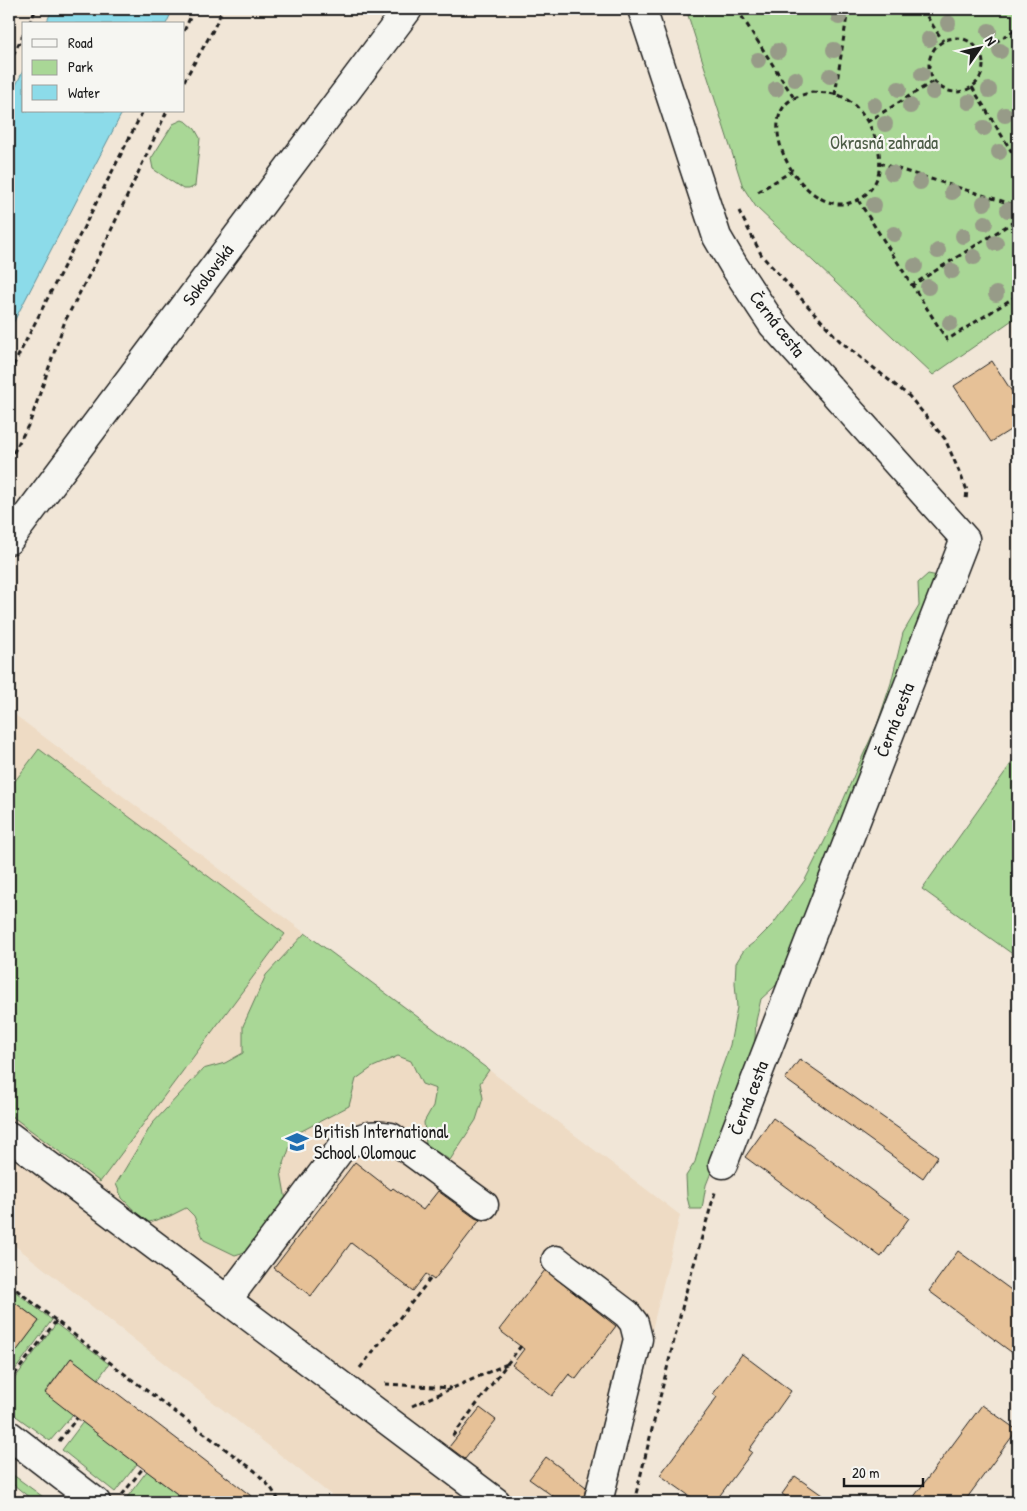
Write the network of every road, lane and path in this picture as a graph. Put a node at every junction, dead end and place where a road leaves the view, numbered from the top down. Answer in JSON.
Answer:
{"nodes":[{"id":1,"x":36,"y":9,"type":"edge"},
{"id":2,"x":194,"y":9,"type":"edge"},
{"id":3,"x":224,"y":9,"type":"edge"},
{"id":4,"x":408,"y":9,"type":"edge"},
{"id":5,"x":642,"y":9,"type":"edge"},
{"id":6,"x":737,"y":9,"type":"edge"},
{"id":7,"x":747,"y":9,"type":"edge"},
{"id":8,"x":848,"y":9,"type":"edge"},
{"id":9,"x":922,"y":9,"type":"edge"},
{"id":10,"x":740,"y":13,"type":"junction"},
{"id":11,"x":30,"y":22,"type":"edge"},
{"id":12,"x":1018,"y":28,"type":"edge"},
{"id":13,"x":185,"y":29,"type":"edge"},
{"id":14,"x":22,"y":37,"type":"edge"},
{"id":15,"x":943,"y":41,"type":"junction"},
{"id":16,"x":980,"y":52,"type":"junction"},
{"id":17,"x":9,"y":62,"type":"edge"},
{"id":18,"x":185,"y":79,"type":"edge"},
{"id":19,"x":934,"y":81,"type":"junction"},
{"id":20,"x":972,"y":87,"type":"junction"},
{"id":21,"x":835,"y":95,"type":"junction"},
{"id":22,"x":794,"y":98,"type":"junction"},
{"id":23,"x":142,"y":112,"type":"edge"},
{"id":24,"x":167,"y":112,"type":"edge"},
{"id":25,"x":867,"y":122,"type":"junction"},
{"id":26,"x":1018,"y":162,"type":"edge"},
{"id":27,"x":879,"y":163,"type":"junction"},
{"id":28,"x":792,"y":171,"type":"junction"},
{"id":29,"x":758,"y":192,"type":"dead end"},
{"id":30,"x":858,"y":200,"type":"junction"},
{"id":31,"x":735,"y":204,"type":"dead end"},
{"id":32,"x":1018,"y":206,"type":"edge"},
{"id":33,"x":1018,"y":219,"type":"edge"},
{"id":34,"x":912,"y":286,"type":"junction"},
{"id":35,"x":1018,"y":295,"type":"edge"},
{"id":36,"x":9,"y":374,"type":"edge"},
{"id":37,"x":9,"y":461,"type":"edge"},
{"id":38,"x":965,"y":539,"type":"junction"},
{"id":39,"x":9,"y":540,"type":"edge"},
{"id":40,"x":9,"y":1136,"type":"edge"},
{"id":41,"x":723,"y":1164,"type":"joint"},
{"id":42,"x":484,"y":1205,"type":"dead end"},
{"id":43,"x":556,"y":1260,"type":"dead end"},
{"id":44,"x":430,"y":1278,"type":"dead end"},
{"id":45,"x":9,"y":1284,"type":"edge"},
{"id":46,"x":227,"y":1300,"type":"junction"},
{"id":47,"x":56,"y":1320,"type":"junction"},
{"id":48,"x":521,"y":1346,"type":"dead end"},
{"id":49,"x":507,"y":1364,"type":"junction"},
{"id":50,"x":9,"y":1382,"type":"edge"},
{"id":51,"x":347,"y":1385,"type":"junction"},
{"id":52,"x":452,"y":1388,"type":"junction"},
{"id":53,"x":77,"y":1418,"type":"dead end"},
{"id":54,"x":384,"y":1418,"type":"junction"},
{"id":55,"x":9,"y":1435,"type":"edge"},
{"id":56,"x":53,"y":1448,"type":"dead end"},
{"id":57,"x":436,"y":1457,"type":"junction"},
{"id":58,"x":143,"y":1468,"type":"dead end"},
{"id":59,"x":108,"y":1501,"type":"edge"},
{"id":60,"x":280,"y":1502,"type":"edge"},
{"id":61,"x":496,"y":1502,"type":"edge"},
{"id":62,"x":598,"y":1502,"type":"edge"},
{"id":63,"x":634,"y":1502,"type":"edge"}],
"edges":[{"from":1,"to":11,"type":"path"},
{"from":2,"to":13,"type":"path"},
{"from":3,"to":18,"type":"path"},
{"from":4,"to":39,"type":"street","name":"Sokolovská"},
{"from":5,"to":38,"type":"street","name":"Černá cesta"},
{"from":6,"to":10,"type":"path"},
{"from":7,"to":10,"type":"path"},
{"from":8,"to":21,"type":"path"},
{"from":9,"to":15,"type":"path"},
{"from":10,"to":22,"type":"path"},
{"from":12,"to":16,"type":"path"},
{"from":14,"to":17,"type":"path"},
{"from":15,"to":16,"type":"path"},
{"from":15,"to":19,"type":"path"},
{"from":16,"to":20,"type":"path"},
{"from":19,"to":20,"type":"path"},
{"from":19,"to":25,"type":"path"},
{"from":20,"to":26,"type":"path"},
{"from":21,"to":22,"type":"path"},
{"from":21,"to":25,"type":"path"},
{"from":22,"to":28,"type":"path"},
{"from":23,"to":36,"type":"path"},
{"from":24,"to":37,"type":"path"},
{"from":25,"to":27,"type":"path"},
{"from":27,"to":30,"type":"path"},
{"from":27,"to":32,"type":"path"},
{"from":28,"to":29,"type":"path"},
{"from":28,"to":30,"type":"path"},
{"from":30,"to":34,"type":"path"},
{"from":31,"to":38,"type":"path"},
{"from":33,"to":34,"type":"path"},
{"from":34,"to":35,"type":"path"},
{"from":38,"to":41,"type":"street","name":"Černá cesta"},
{"from":40,"to":46,"type":"street"},
{"from":41,"to":63,"type":"path"},
{"from":42,"to":46,"type":"street"},
{"from":43,"to":62,"type":"street"},
{"from":44,"to":51,"type":"path"},
{"from":45,"to":47,"type":"path"},
{"from":46,"to":51,"type":"street"},
{"from":47,"to":50,"type":"path"},
{"from":47,"to":60,"type":"path"},
{"from":48,"to":49,"type":"path"},
{"from":49,"to":52,"type":"path"},
{"from":49,"to":57,"type":"path"},
{"from":51,"to":52,"type":"path"},
{"from":51,"to":54,"type":"street"},
{"from":52,"to":54,"type":"path"},
{"from":53,"to":56,"type":"path"},
{"from":54,"to":57,"type":"street"},
{"from":55,"to":59,"type":"street"},
{"from":57,"to":61,"type":"street"},
{"from":58,"to":59,"type":"path"}]}
